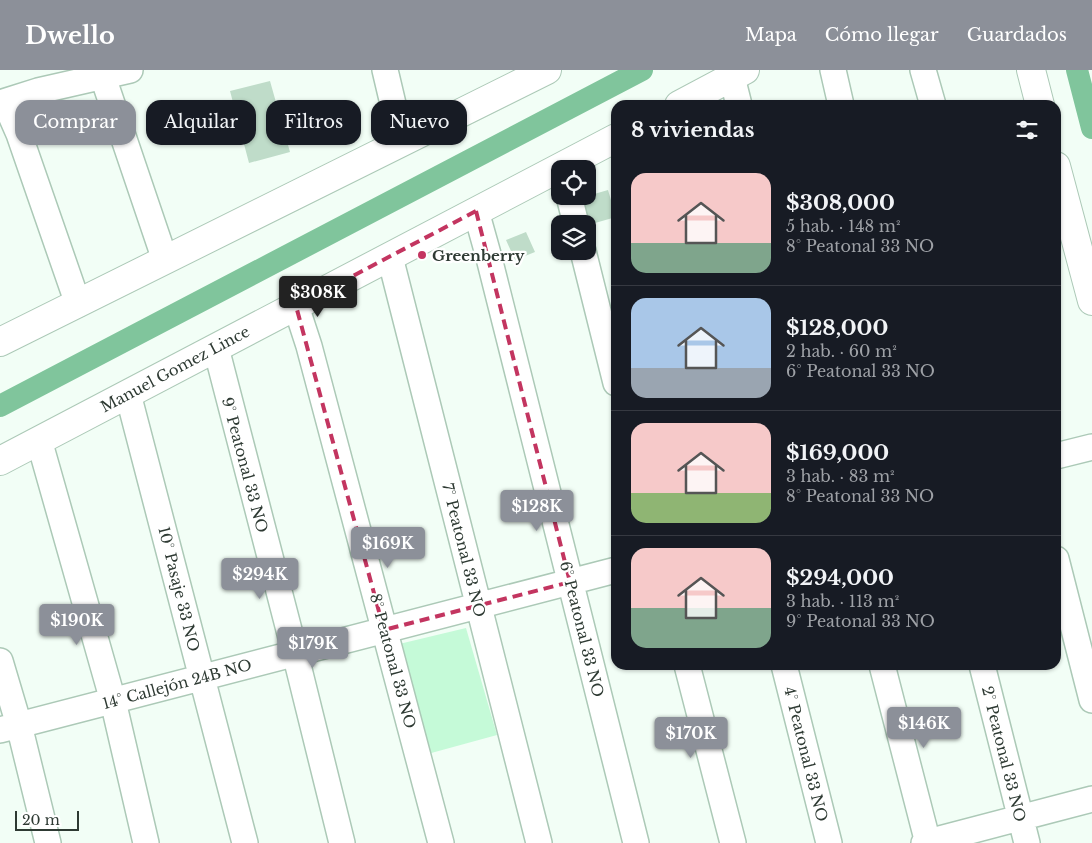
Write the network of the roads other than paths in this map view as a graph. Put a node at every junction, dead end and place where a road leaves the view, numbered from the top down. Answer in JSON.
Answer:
{"nodes":[{"id":1,"x":130,"y":70,"type":"edge"},
{"id":2,"x":384,"y":70,"type":"edge"},
{"id":3,"x":547,"y":70,"type":"edge"},
{"id":4,"x":833,"y":70,"type":"edge"},
{"id":5,"x":923,"y":70,"type":"edge"},
{"id":6,"x":1031,"y":70,"type":"edge"},
{"id":7,"x":739,"y":74,"type":"edge"},
{"id":8,"x":103,"y":78,"type":"junction"},
{"id":9,"x":35,"y":81,"type":"edge"},
{"id":10,"x":392,"y":100,"type":"edge"},
{"id":11,"x":689,"y":100,"type":"edge"},
{"id":12,"x":740,"y":100,"type":"edge"},
{"id":13,"x":841,"y":100,"type":"edge"},
{"id":14,"x":932,"y":100,"type":"edge"},
{"id":15,"x":1039,"y":100,"type":"edge"},
{"id":16,"x":2,"y":102,"type":"edge"},
{"id":17,"x":467,"y":110,"type":"edge"},
{"id":18,"x":611,"y":141,"type":"edge"},
{"id":19,"x":396,"y":145,"type":"edge"},
{"id":20,"x":576,"y":160,"type":"edge"},
{"id":21,"x":551,"y":174,"type":"edge"},
{"id":22,"x":1061,"y":185,"type":"edge"},
{"id":23,"x":476,"y":211,"type":"junction"},
{"id":24,"x":390,"y":257,"type":"junction"},
{"id":25,"x":165,"y":260,"type":"junction"},
{"id":26,"x":585,"y":260,"type":"edge"},
{"id":27,"x":1092,"y":301,"type":"edge"},
{"id":28,"x":78,"y":304,"type":"junction"},
{"id":29,"x":296,"y":306,"type":"junction"},
{"id":30,"x":0,"y":342,"type":"edge"},
{"id":31,"x":216,"y":348,"type":"junction"},
{"id":32,"x":611,"y":363,"type":"edge"},
{"id":33,"x":128,"y":394,"type":"junction"},
{"id":34,"x":39,"y":440,"type":"junction"},
{"id":35,"x":1092,"y":447,"type":"edge"},
{"id":36,"x":1061,"y":455,"type":"edge"},
{"id":37,"x":0,"y":461,"type":"edge"},
{"id":38,"x":611,"y":571,"type":"edge"},
{"id":39,"x":1061,"y":579,"type":"edge"},
{"id":40,"x":570,"y":582,"type":"junction"},
{"id":41,"x":479,"y":606,"type":"junction"},
{"id":42,"x":384,"y":630,"type":"junction"},
{"id":43,"x":295,"y":653,"type":"junction"},
{"id":44,"x":0,"y":661,"type":"edge"},
{"id":45,"x":688,"y":670,"type":"edge"},
{"id":46,"x":785,"y":670,"type":"edge"},
{"id":47,"x":883,"y":670,"type":"edge"},
{"id":48,"x":983,"y":670,"type":"edge"},
{"id":49,"x":202,"y":678,"type":"junction"},
{"id":50,"x":1092,"y":700,"type":"edge"},
{"id":51,"x":113,"y":701,"type":"junction"},
{"id":52,"x":10,"y":728,"type":"edge"},
{"id":53,"x":1092,"y":799,"type":"edge"},
{"id":54,"x":1020,"y":818,"type":"junction"},
{"id":55,"x":48,"y":843,"type":"edge"},
{"id":56,"x":146,"y":843,"type":"edge"},
{"id":57,"x":245,"y":843,"type":"edge"},
{"id":58,"x":342,"y":843,"type":"edge"},
{"id":59,"x":441,"y":843,"type":"edge"},
{"id":60,"x":539,"y":843,"type":"edge"},
{"id":61,"x":636,"y":843,"type":"edge"},
{"id":62,"x":732,"y":843,"type":"edge"},
{"id":63,"x":829,"y":843,"type":"edge"},
{"id":64,"x":926,"y":843,"type":"edge"},
{"id":65,"x":1027,"y":843,"type":"edge"}],
"edges":[{"from":1,"to":8,"type":"street"},
{"from":2,"to":10,"type":"street"},
{"from":3,"to":17,"type":"main road"},
{"from":4,"to":13,"type":"street"},
{"from":5,"to":14,"type":"street"},
{"from":6,"to":15,"type":"main road"},
{"from":7,"to":11,"type":"main road"},
{"from":7,"to":12,"type":"street"},
{"from":8,"to":9,"type":"street"},
{"from":8,"to":25,"type":"street"},
{"from":9,"to":16,"type":"street"},
{"from":16,"to":28,"type":"street"},
{"from":18,"to":20,"type":"main road","name":"Manuel Gomez Lince"},
{"from":19,"to":25,"type":"main road"},
{"from":21,"to":23,"type":"main road","name":"Manuel Gomez Lince"},
{"from":22,"to":27,"type":"main road"},
{"from":23,"to":24,"type":"main road","name":"Manuel Gomez Lince"},
{"from":23,"to":40,"type":"street","name":"6° Peatonal 33 NO"},
{"from":24,"to":29,"type":"main road","name":"Manuel Gomez Lince"},
{"from":24,"to":41,"type":"street","name":"7° Peatonal 33 NO"},
{"from":25,"to":28,"type":"main road"},
{"from":26,"to":32,"type":"street"},
{"from":28,"to":30,"type":"main road"},
{"from":29,"to":31,"type":"main road","name":"Manuel Gomez Lince"},
{"from":29,"to":42,"type":"street","name":"8° Peatonal 33 NO"},
{"from":31,"to":33,"type":"main road","name":"Manuel Gomez Lince"},
{"from":31,"to":43,"type":"street","name":"9° Peatonal 33 NO"},
{"from":33,"to":34,"type":"main road","name":"Manuel Gomez Lince"},
{"from":33,"to":49,"type":"street","name":"10° Pasaje 33 NO"},
{"from":34,"to":37,"type":"main road","name":"Manuel Gomez Lince"},
{"from":34,"to":51,"type":"street"},
{"from":35,"to":36,"type":"street"},
{"from":38,"to":40,"type":"street","name":"14° Callejón 24B NO"},
{"from":39,"to":50,"type":"street"},
{"from":40,"to":41,"type":"street","name":"14° Callejón 24B NO"},
{"from":40,"to":61,"type":"street","name":"6° Peatonal 33 NO"},
{"from":41,"to":42,"type":"street","name":"14° Callejón 24B NO"},
{"from":41,"to":60,"type":"street","name":"7° Peatonal 33 NO"},
{"from":42,"to":43,"type":"street","name":"14° Callejón 24B NO"},
{"from":42,"to":59,"type":"street","name":"8° Peatonal 33 NO"},
{"from":43,"to":49,"type":"street","name":"14° Callejón 24B NO"},
{"from":43,"to":58,"type":"street","name":"9° Peatonal 33 NO"},
{"from":44,"to":52,"type":"street"},
{"from":45,"to":62,"type":"street"},
{"from":46,"to":63,"type":"street","name":"4° Peatonal 33 NO"},
{"from":47,"to":64,"type":"street"},
{"from":48,"to":54,"type":"street","name":"2° Peatonal 33 NO"},
{"from":49,"to":51,"type":"street","name":"14° Callejón 24B NO"},
{"from":49,"to":57,"type":"street","name":"10° Pasaje 33 NO"},
{"from":51,"to":52,"type":"street","name":"14° Callejón 24B NO"},
{"from":51,"to":56,"type":"street"},
{"from":52,"to":55,"type":"street"},
{"from":53,"to":54,"type":"street"},
{"from":54,"to":64,"type":"street"},
{"from":54,"to":65,"type":"street","name":"2° Peatonal 33 NO"}]}
